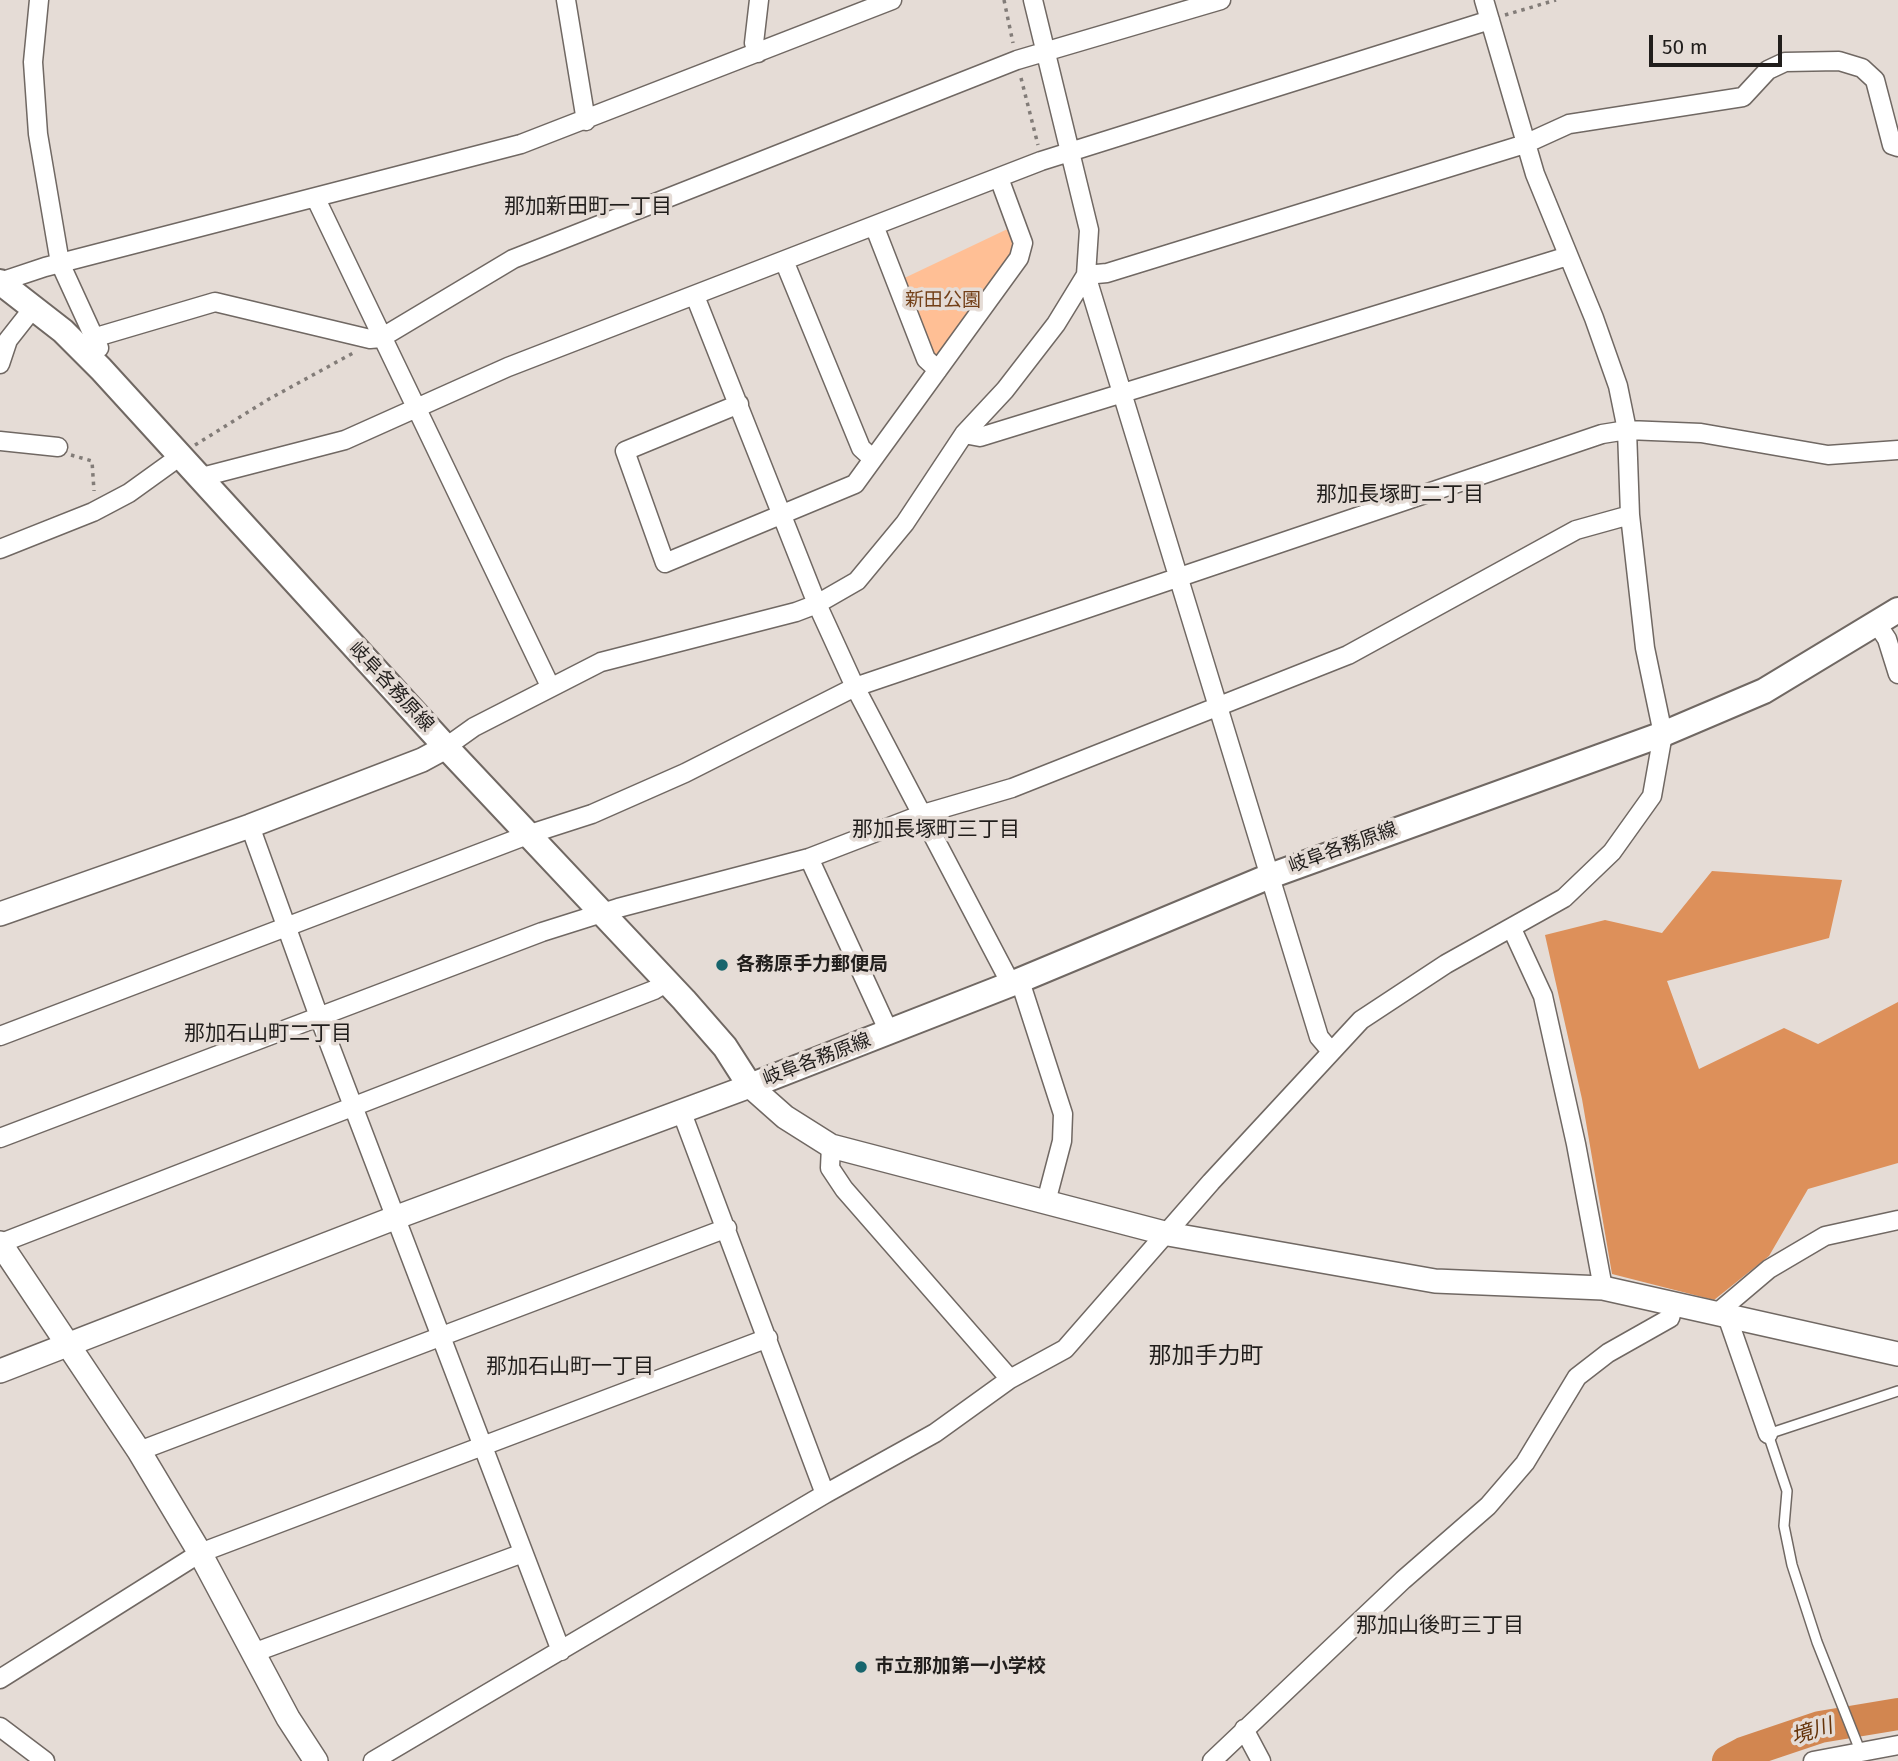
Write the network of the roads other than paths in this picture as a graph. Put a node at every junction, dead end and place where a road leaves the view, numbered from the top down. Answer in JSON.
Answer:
{"nodes":[{"id":1,"x":39,"y":0,"type":"edge"},
{"id":2,"x":566,"y":0,"type":"edge"},
{"id":3,"x":759,"y":0,"type":"edge"},
{"id":4,"x":891,"y":0,"type":"edge"},
{"id":5,"x":1033,"y":0,"type":"edge"},
{"id":6,"x":1220,"y":0,"type":"edge"},
{"id":7,"x":1484,"y":0,"type":"edge"},
{"id":8,"x":1490,"y":20,"type":"junction"},
{"id":9,"x":758,"y":53,"type":"junction"},
{"id":10,"x":1045,"y":54,"type":"junction"},
{"id":11,"x":586,"y":121,"type":"junction"},
{"id":12,"x":1525,"y":144,"type":"junction"},
{"id":13,"x":1898,"y":147,"type":"edge"},
{"id":14,"x":1068,"y":152,"type":"junction"},
{"id":15,"x":999,"y":178,"type":"junction"},
{"id":16,"x":316,"y":199,"type":"junction"},
{"id":17,"x":875,"y":228,"type":"junction"},
{"id":18,"x":1568,"y":256,"type":"junction"},
{"id":19,"x":60,"y":263,"type":"junction"},
{"id":20,"x":785,"y":263,"type":"junction"},
{"id":21,"x":1086,"y":275,"type":"junction"},
{"id":22,"x":0,"y":282,"type":"edge"},
{"id":23,"x":695,"y":296,"type":"junction"},
{"id":24,"x":34,"y":307,"type":"junction"},
{"id":25,"x":93,"y":338,"type":"junction"},
{"id":26,"x":381,"y":338,"type":"junction"},
{"id":27,"x":0,"y":364,"type":"edge"},
{"id":28,"x":101,"y":369,"type":"junction"},
{"id":29,"x":938,"y":370,"type":"junction"},
{"id":30,"x":1121,"y":394,"type":"junction"},
{"id":31,"x":739,"y":404,"type":"junction"},
{"id":32,"x":416,"y":410,"type":"junction"},
{"id":33,"x":1627,"y":430,"type":"junction"},
{"id":34,"x":964,"y":434,"type":"junction"},
{"id":35,"x":0,"y":441,"type":"edge"},
{"id":36,"x":58,"y":447,"type":"road end"},
{"id":37,"x":1898,"y":450,"type":"edge"},
{"id":38,"x":179,"y":457,"type":"junction"},
{"id":39,"x":873,"y":458,"type":"junction"},
{"id":40,"x":198,"y":478,"type":"junction"},
{"id":41,"x":781,"y":513,"type":"junction"},
{"id":42,"x":1630,"y":515,"type":"junction"},
{"id":43,"x":0,"y":549,"type":"edge"},
{"id":44,"x":1180,"y":580,"type":"junction"},
{"id":45,"x":817,"y":604,"type":"junction"},
{"id":46,"x":1898,"y":610,"type":"edge"},
{"id":47,"x":1877,"y":624,"type":"junction"},
{"id":48,"x":1898,"y":674,"type":"edge"},
{"id":49,"x":551,"y":686,"type":"junction"},
{"id":50,"x":855,"y":687,"type":"junction"},
{"id":51,"x":1218,"y":705,"type":"junction"},
{"id":52,"x":1663,"y":734,"type":"junction"},
{"id":53,"x":446,"y":747,"type":"junction"},
{"id":54,"x":923,"y":814,"type":"junction"},
{"id":55,"x":250,"y":826,"type":"junction"},
{"id":56,"x":530,"y":834,"type":"junction"},
{"id":57,"x":809,"y":858,"type":"junction"},
{"id":58,"x":1270,"y":876,"type":"junction"},
{"id":59,"x":601,"y":912,"type":"junction"},
{"id":60,"x":0,"y":914,"type":"edge"},
{"id":61,"x":286,"y":927,"type":"junction"},
{"id":62,"x":1512,"y":929,"type":"junction"},
{"id":63,"x":667,"y":982,"type":"junction"},
{"id":64,"x":1016,"y":983,"type":"junction"},
{"id":65,"x":319,"y":1017,"type":"junction"},
{"id":66,"x":889,"y":1032,"type":"junction"},
{"id":67,"x":0,"y":1037,"type":"edge"},
{"id":68,"x":1330,"y":1050,"type":"junction"},
{"id":69,"x":751,"y":1086,"type":"junction"},
{"id":70,"x":354,"y":1107,"type":"junction"},
{"id":71,"x":682,"y":1113,"type":"junction"},
{"id":72,"x":0,"y":1138,"type":"edge"},
{"id":73,"x":831,"y":1146,"type":"junction"},
{"id":74,"x":1046,"y":1202,"type":"junction"},
{"id":75,"x":397,"y":1217,"type":"junction"},
{"id":76,"x":1898,"y":1220,"type":"edge"},
{"id":77,"x":727,"y":1228,"type":"junction"},
{"id":78,"x":1168,"y":1234,"type":"junction"},
{"id":79,"x":0,"y":1243,"type":"edge"},
{"id":80,"x":1603,"y":1288,"type":"junction"},
{"id":81,"x":1674,"y":1304,"type":"junction"},
{"id":82,"x":1722,"y":1314,"type":"junction"},
{"id":83,"x":442,"y":1337,"type":"junction"},
{"id":84,"x":768,"y":1338,"type":"junction"},
{"id":85,"x":69,"y":1345,"type":"junction"},
{"id":86,"x":1898,"y":1354,"type":"edge"},
{"id":87,"x":0,"y":1371,"type":"edge"},
{"id":88,"x":1010,"y":1379,"type":"junction"},
{"id":89,"x":1898,"y":1391,"type":"edge"},
{"id":90,"x":1768,"y":1434,"type":"junction"},
{"id":91,"x":483,"y":1445,"type":"junction"},
{"id":92,"x":139,"y":1451,"type":"junction"},
{"id":93,"x":825,"y":1494,"type":"junction"},
{"id":94,"x":523,"y":1552,"type":"junction"},
{"id":95,"x":200,"y":1553,"type":"junction"},
{"id":96,"x":561,"y":1651,"type":"junction"},
{"id":97,"x":253,"y":1653,"type":"junction"},
{"id":98,"x":0,"y":1679,"type":"edge"},
{"id":99,"x":0,"y":1727,"type":"edge"},
{"id":100,"x":1244,"y":1729,"type":"junction"},
{"id":101,"x":1898,"y":1745,"type":"edge"},
{"id":102,"x":1863,"y":1757,"type":"edge"},
{"id":103,"x":46,"y":1761,"type":"edge"},
{"id":104,"x":316,"y":1761,"type":"edge"},
{"id":105,"x":373,"y":1761,"type":"edge"},
{"id":106,"x":1212,"y":1761,"type":"edge"},
{"id":107,"x":1261,"y":1761,"type":"edge"},
{"id":108,"x":1813,"y":1761,"type":"edge"}],
"edges":[{"from":1,"to":19,"type":"street"},
{"from":2,"to":11,"type":"street"},
{"from":3,"to":9,"type":"street"},
{"from":4,"to":9,"type":"street"},
{"from":5,"to":10,"type":"street"},
{"from":6,"to":10,"type":"street"},
{"from":7,"to":8,"type":"street"},
{"from":8,"to":12,"type":"street"},
{"from":8,"to":14,"type":"street"},
{"from":9,"to":11,"type":"street"},
{"from":10,"to":14,"type":"street"},
{"from":10,"to":26,"type":"street"},
{"from":11,"to":16,"type":"street"},
{"from":12,"to":13,"type":"street"},
{"from":12,"to":18,"type":"street"},
{"from":12,"to":21,"type":"street"},
{"from":14,"to":15,"type":"street"},
{"from":14,"to":21,"type":"street"},
{"from":15,"to":17,"type":"street"},
{"from":15,"to":29,"type":"street"},
{"from":16,"to":19,"type":"street"},
{"from":16,"to":26,"type":"street"},
{"from":17,"to":20,"type":"street"},
{"from":17,"to":29,"type":"street"},
{"from":18,"to":30,"type":"street"},
{"from":18,"to":33,"type":"street"},
{"from":19,"to":22,"type":"street"},
{"from":19,"to":25,"type":"street"},
{"from":20,"to":23,"type":"street"},
{"from":20,"to":39,"type":"street"},
{"from":21,"to":30,"type":"street"},
{"from":21,"to":34,"type":"street"},
{"from":22,"to":24,"type":"main road","name":"岐阜各務原線"},
{"from":23,"to":31,"type":"street"},
{"from":23,"to":32,"type":"street"},
{"from":24,"to":27,"type":"street"},
{"from":24,"to":28,"type":"main road","name":"岐阜各務原線"},
{"from":25,"to":26,"type":"street"},
{"from":25,"to":28,"type":"street"},
{"from":26,"to":32,"type":"street"},
{"from":28,"to":38,"type":"main road","name":"岐阜各務原線"},
{"from":29,"to":39,"type":"street"},
{"from":30,"to":34,"type":"street"},
{"from":30,"to":44,"type":"street"},
{"from":31,"to":41,"type":"street"},
{"from":31,"to":41,"type":"street"},
{"from":32,"to":40,"type":"street"},
{"from":32,"to":49,"type":"street"},
{"from":33,"to":37,"type":"street"},
{"from":33,"to":42,"type":"street"},
{"from":33,"to":44,"type":"street"},
{"from":34,"to":45,"type":"street"},
{"from":35,"to":36,"type":"street"},
{"from":38,"to":40,"type":"main road","name":"岐阜各務原線"},
{"from":38,"to":43,"type":"street"},
{"from":39,"to":41,"type":"street"},
{"from":40,"to":53,"type":"main road","name":"岐阜各務原線"},
{"from":41,"to":45,"type":"street"},
{"from":42,"to":51,"type":"street"},
{"from":42,"to":52,"type":"street"},
{"from":44,"to":50,"type":"street"},
{"from":44,"to":51,"type":"street"},
{"from":45,"to":49,"type":"street"},
{"from":45,"to":50,"type":"street"},
{"from":46,"to":47,"type":"main road","name":"岐阜各務原線"},
{"from":47,"to":48,"type":"street"},
{"from":47,"to":52,"type":"main road","name":"岐阜各務原線"},
{"from":49,"to":53,"type":"street"},
{"from":50,"to":54,"type":"street"},
{"from":50,"to":56,"type":"street"},
{"from":51,"to":54,"type":"street"},
{"from":51,"to":58,"type":"street"},
{"from":52,"to":58,"type":"main road","name":"岐阜各務原線"},
{"from":52,"to":62,"type":"street"},
{"from":53,"to":55,"type":"street"},
{"from":53,"to":56,"type":"main road","name":"岐阜各務原線"},
{"from":54,"to":57,"type":"street"},
{"from":54,"to":64,"type":"street"},
{"from":55,"to":60,"type":"street"},
{"from":55,"to":61,"type":"street"},
{"from":56,"to":59,"type":"main road","name":"岐阜各務原線"},
{"from":56,"to":61,"type":"street"},
{"from":57,"to":59,"type":"street"},
{"from":57,"to":66,"type":"street"},
{"from":58,"to":64,"type":"main road","name":"岐阜各務原線"},
{"from":58,"to":68,"type":"street"},
{"from":59,"to":63,"type":"main road","name":"岐阜各務原線"},
{"from":59,"to":65,"type":"street"},
{"from":61,"to":65,"type":"street"},
{"from":61,"to":67,"type":"street"},
{"from":62,"to":68,"type":"street"},
{"from":62,"to":80,"type":"street"},
{"from":63,"to":69,"type":"main road","name":"岐阜各務原線"},
{"from":63,"to":70,"type":"street"},
{"from":64,"to":66,"type":"main road","name":"岐阜各務原線"},
{"from":64,"to":74,"type":"street"},
{"from":65,"to":70,"type":"street"},
{"from":65,"to":72,"type":"street"},
{"from":66,"to":69,"type":"main road","name":"岐阜各務原線"},
{"from":68,"to":78,"type":"street"},
{"from":69,"to":71,"type":"street"},
{"from":69,"to":73,"type":"street"},
{"from":70,"to":75,"type":"street"},
{"from":70,"to":79,"type":"street"},
{"from":71,"to":75,"type":"street"},
{"from":71,"to":77,"type":"street"},
{"from":73,"to":74,"type":"street"},
{"from":73,"to":88,"type":"street"},
{"from":74,"to":78,"type":"street"},
{"from":75,"to":83,"type":"street"},
{"from":75,"to":85,"type":"street"},
{"from":76,"to":82,"type":"street"},
{"from":77,"to":83,"type":"street"},
{"from":77,"to":84,"type":"street"},
{"from":78,"to":80,"type":"street"},
{"from":78,"to":88,"type":"street"},
{"from":79,"to":85,"type":"street"},
{"from":80,"to":81,"type":"street"},
{"from":81,"to":82,"type":"street"},
{"from":81,"to":100,"type":"street"},
{"from":82,"to":86,"type":"street"},
{"from":82,"to":90,"type":"street"},
{"from":83,"to":91,"type":"street"},
{"from":83,"to":92,"type":"street"},
{"from":84,"to":91,"type":"street"},
{"from":84,"to":93,"type":"street"},
{"from":85,"to":87,"type":"street"},
{"from":85,"to":92,"type":"street"},
{"from":88,"to":93,"type":"street"},
{"from":89,"to":90,"type":"lane"},
{"from":90,"to":102,"type":"lane"},
{"from":91,"to":94,"type":"street"},
{"from":91,"to":95,"type":"street"},
{"from":92,"to":95,"type":"street"},
{"from":93,"to":96,"type":"street"},
{"from":94,"to":96,"type":"street"},
{"from":94,"to":97,"type":"street"},
{"from":95,"to":97,"type":"street"},
{"from":95,"to":98,"type":"street"},
{"from":96,"to":105,"type":"street"},
{"from":97,"to":104,"type":"street"},
{"from":99,"to":103,"type":"street"},
{"from":100,"to":106,"type":"street"},
{"from":100,"to":107,"type":"street"},
{"from":101,"to":102,"type":"street"},
{"from":102,"to":108,"type":"street"}]}
